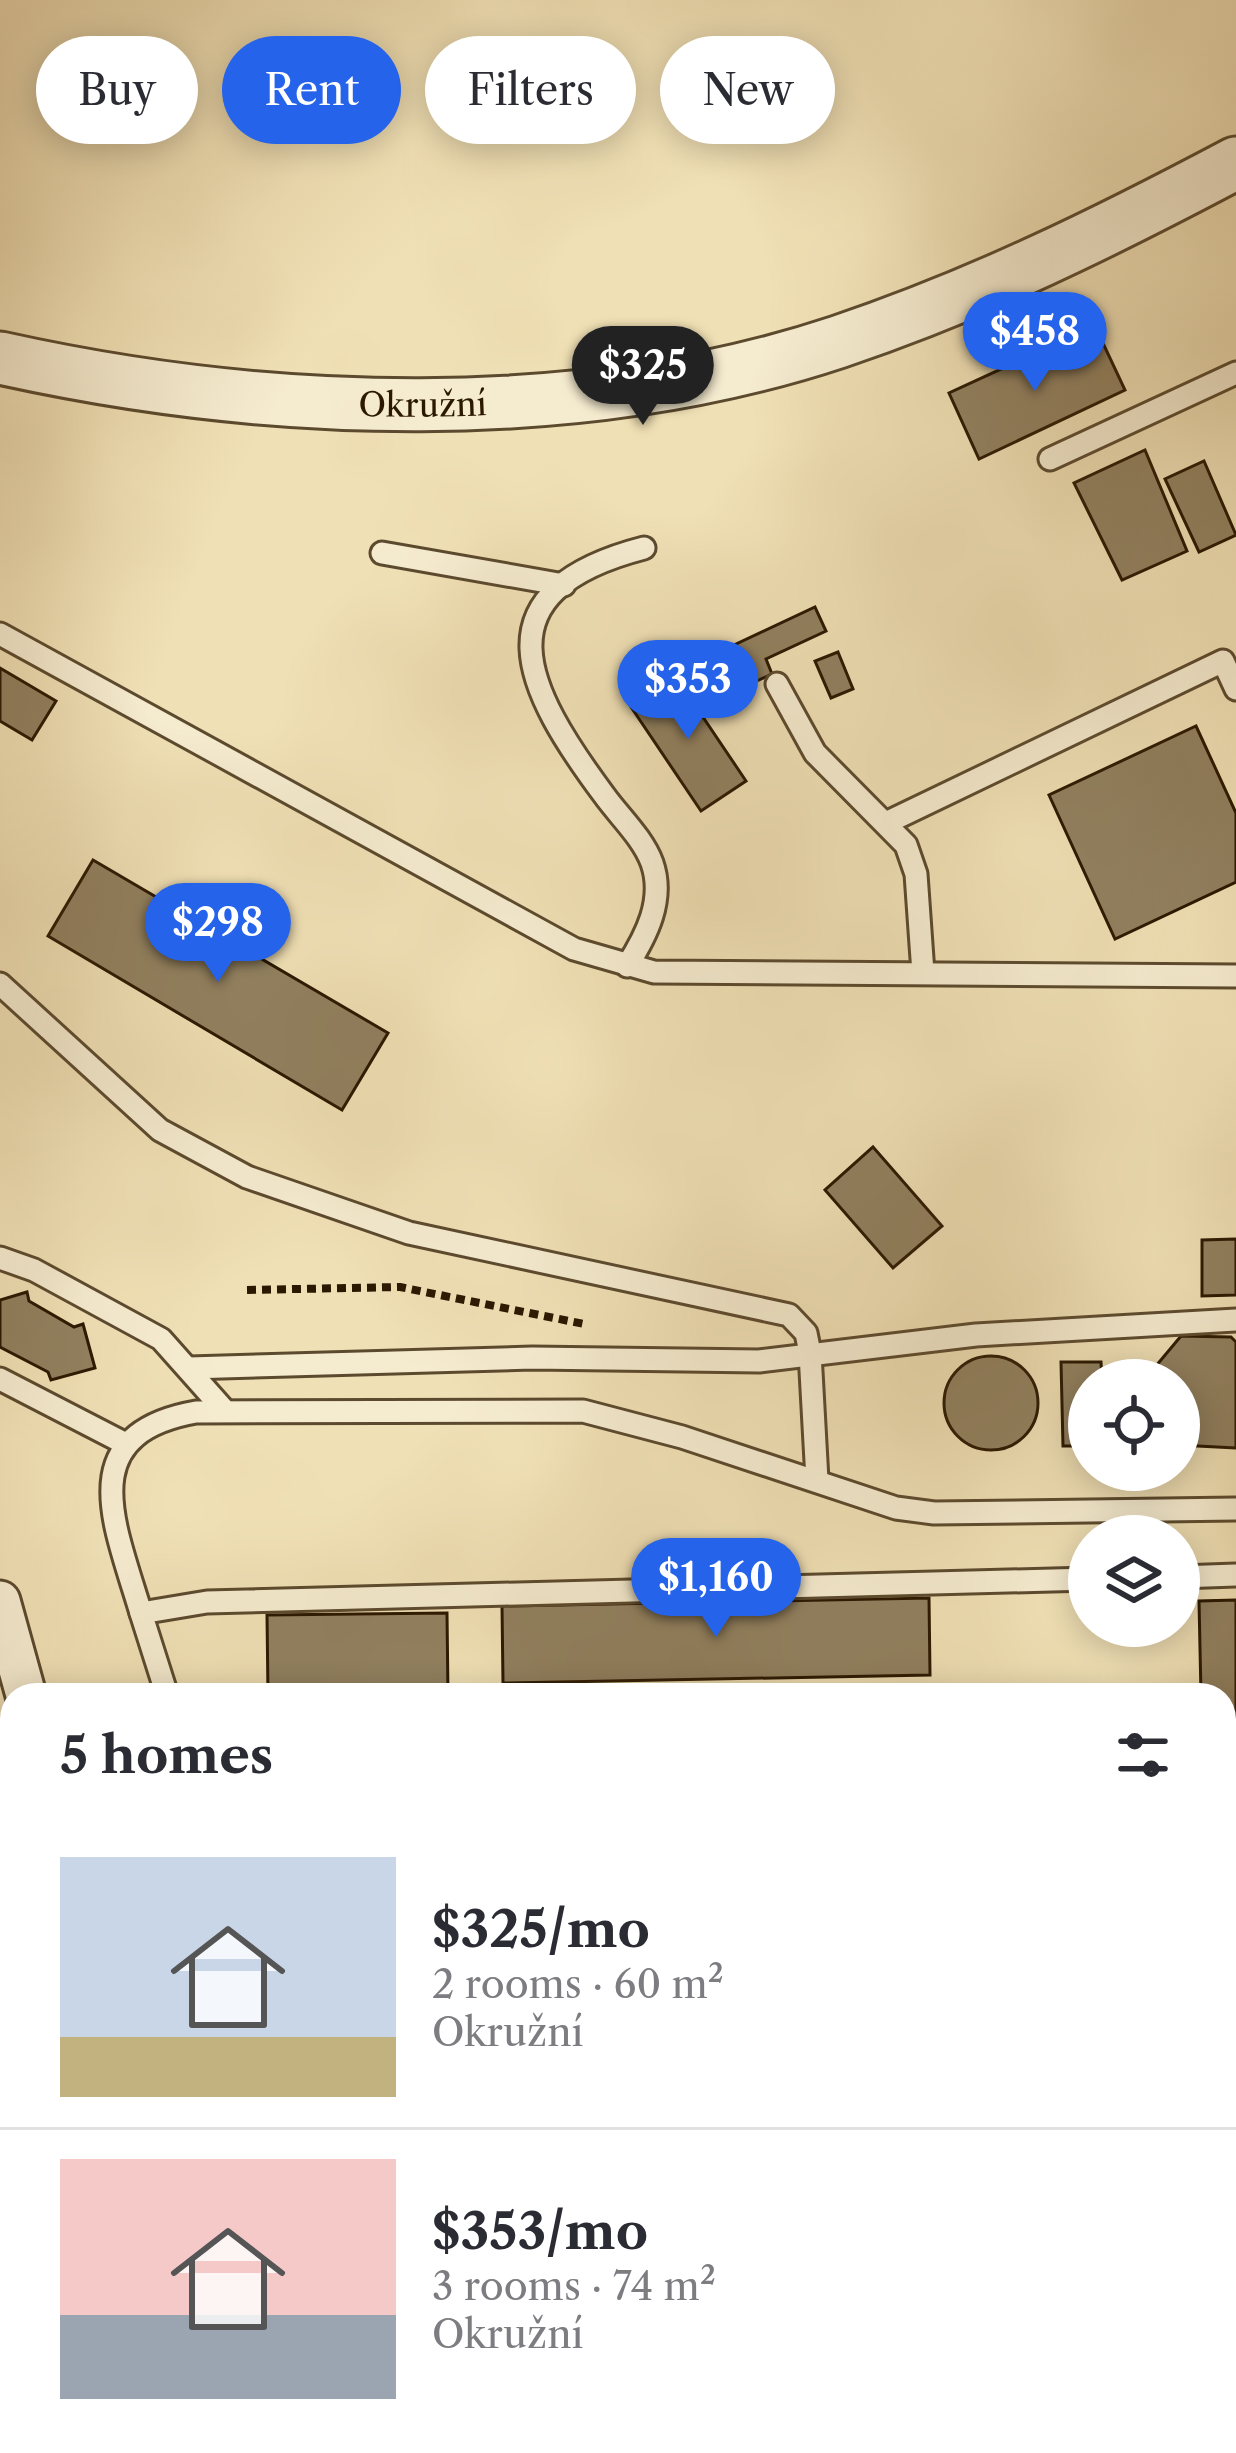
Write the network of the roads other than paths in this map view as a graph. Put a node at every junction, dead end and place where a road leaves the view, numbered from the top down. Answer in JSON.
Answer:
{"nodes":[{"id":1,"x":1236,"y":163,"type":"edge"},
{"id":2,"x":0,"y":358,"type":"edge"},
{"id":3,"x":1236,"y":373,"type":"edge"},
{"id":4,"x":1050,"y":459,"type":"dead end"},
{"id":5,"x":644,"y":548,"type":"dead end"},
{"id":6,"x":382,"y":553,"type":"dead end"},
{"id":7,"x":564,"y":585,"type":"junction"},
{"id":8,"x":0,"y":634,"type":"edge"},
{"id":9,"x":1229,"y":658,"type":"edge"},
{"id":10,"x":778,"y":684,"type":"dead end"},
{"id":11,"x":1236,"y":689,"type":"edge"},
{"id":12,"x":888,"y":822,"type":"junction"},
{"id":13,"x":627,"y":966,"type":"junction"},
{"id":14,"x":923,"y":974,"type":"junction"},
{"id":15,"x":1236,"y":976,"type":"edge"},
{"id":16,"x":0,"y":983,"type":"edge"},
{"id":17,"x":0,"y":1258,"type":"edge"},
{"id":18,"x":1236,"y":1321,"type":"edge"},
{"id":19,"x":810,"y":1353,"type":"junction"},
{"id":20,"x":189,"y":1368,"type":"junction"},
{"id":21,"x":0,"y":1379,"type":"edge"},
{"id":22,"x":225,"y":1411,"type":"junction"},
{"id":23,"x":124,"y":1443,"type":"junction"},
{"id":24,"x":817,"y":1480,"type":"junction"},
{"id":25,"x":1236,"y":1509,"type":"edge"},
{"id":26,"x":1236,"y":1576,"type":"edge"},
{"id":27,"x":1200,"y":1577,"type":"edge"},
{"id":28,"x":1068,"y":1580,"type":"edge"},
{"id":29,"x":0,"y":1600,"type":"edge"},
{"id":30,"x":142,"y":1613,"type":"junction"},
{"id":31,"x":23,"y":1683,"type":"edge"},
{"id":32,"x":163,"y":1683,"type":"edge"}],
"edges":[{"from":1,"to":2,"type":"street","name":"Okružní"},
{"from":3,"to":4,"type":"lane"},
{"from":5,"to":7,"type":"lane"},
{"from":6,"to":7,"type":"lane"},
{"from":7,"to":13,"type":"lane"},
{"from":8,"to":13,"type":"lane"},
{"from":9,"to":11,"type":"lane"},
{"from":9,"to":12,"type":"lane"},
{"from":10,"to":12,"type":"lane"},
{"from":12,"to":14,"type":"lane"},
{"from":13,"to":14,"type":"lane"},
{"from":14,"to":15,"type":"lane"},
{"from":16,"to":19,"type":"lane"},
{"from":17,"to":20,"type":"lane"},
{"from":18,"to":19,"type":"lane"},
{"from":19,"to":20,"type":"lane"},
{"from":19,"to":24,"type":"lane"},
{"from":20,"to":22,"type":"lane"},
{"from":21,"to":23,"type":"lane"},
{"from":22,"to":23,"type":"lane"},
{"from":22,"to":24,"type":"lane"},
{"from":23,"to":30,"type":"lane"},
{"from":24,"to":25,"type":"lane"},
{"from":26,"to":27,"type":"lane"},
{"from":28,"to":30,"type":"lane"},
{"from":29,"to":31,"type":"street"},
{"from":30,"to":32,"type":"lane"}]}
